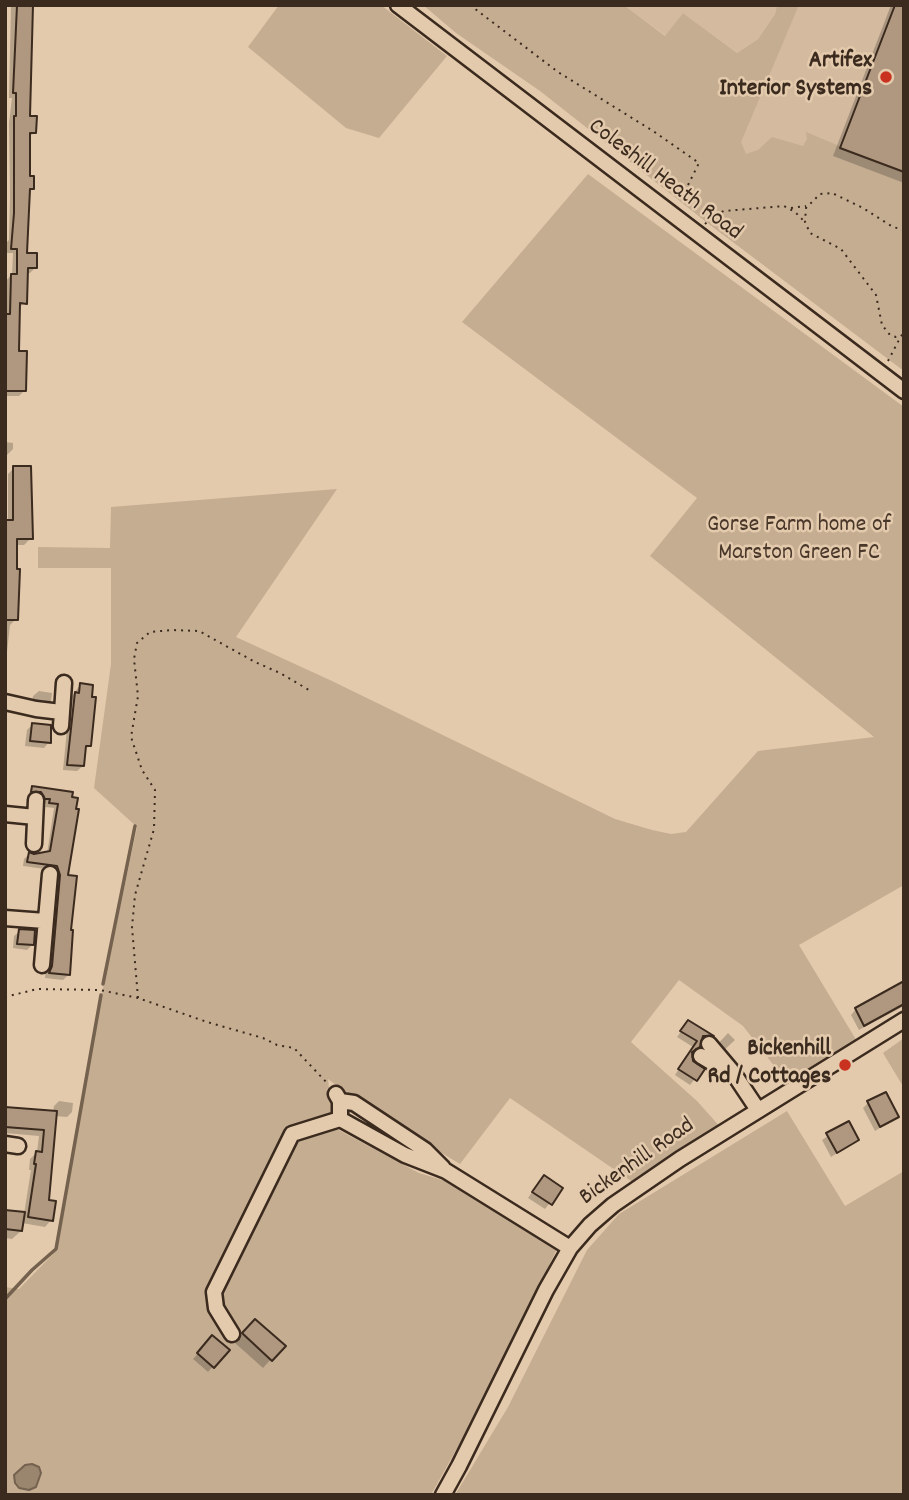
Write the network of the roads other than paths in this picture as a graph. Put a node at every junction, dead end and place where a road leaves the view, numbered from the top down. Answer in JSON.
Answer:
{"nodes":[{"id":1,"x":398,"y":5,"type":"edge"},
{"id":2,"x":904,"y":391,"type":"edge"},
{"id":3,"x":64,"y":683,"type":"dead end"},
{"id":4,"x":5,"y":702,"type":"edge"},
{"id":5,"x":36,"y":800,"type":"dead end"},
{"id":6,"x":5,"y":814,"type":"edge"},
{"id":7,"x":35,"y":817,"type":"junction"},
{"id":8,"x":34,"y":844,"type":"dead end"},
{"id":9,"x":50,"y":874,"type":"dead end"},
{"id":10,"x":5,"y":918,"type":"edge"},
{"id":11,"x":45,"y":921,"type":"junction"},
{"id":12,"x":42,"y":965,"type":"dead end"},
{"id":13,"x":904,"y":1020,"type":"edge"},
{"id":14,"x":705,"y":1050,"type":"dead end"},
{"id":15,"x":758,"y":1110,"type":"junction"},
{"id":16,"x":340,"y":1119,"type":"junction"},
{"id":17,"x":446,"y":1171,"type":"junction"},
{"id":18,"x":570,"y":1248,"type":"junction"},
{"id":19,"x":232,"y":1334,"type":"dead end"},
{"id":20,"x":443,"y":1495,"type":"edge"}],
"edges":[{"from":1,"to":2,"type":"street","name":"Coleshill Heath Road"},
{"from":3,"to":4,"type":"street"},
{"from":5,"to":7,"type":"street"},
{"from":6,"to":7,"type":"street"},
{"from":7,"to":8,"type":"street"},
{"from":9,"to":11,"type":"street"},
{"from":10,"to":11,"type":"street"},
{"from":11,"to":12,"type":"street"},
{"from":13,"to":15,"type":"street","name":"Bickenhill Road"},
{"from":14,"to":15,"type":"street"},
{"from":15,"to":18,"type":"street","name":"Bickenhill Road"},
{"from":16,"to":17,"type":"street"},
{"from":16,"to":17,"type":"street"},
{"from":16,"to":19,"type":"street"},
{"from":17,"to":18,"type":"street"},
{"from":18,"to":20,"type":"street","name":"Bickenhill Road"}]}
